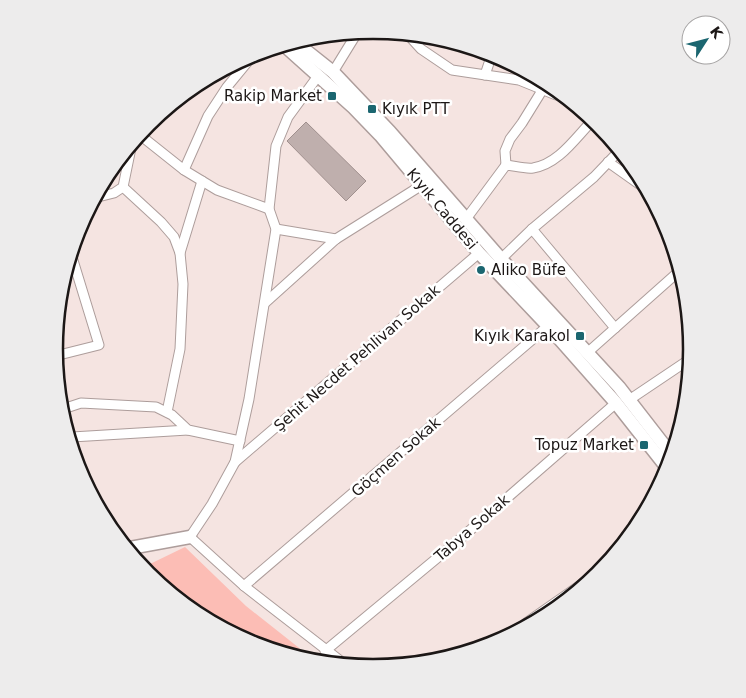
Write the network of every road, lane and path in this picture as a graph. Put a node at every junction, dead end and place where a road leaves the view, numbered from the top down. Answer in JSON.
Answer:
{"nodes":[{"id":1,"x":352,"y":39,"type":"edge"},
{"id":2,"x":414,"y":41,"type":"edge"},
{"id":3,"x":301,"y":47,"type":"edge"},
{"id":4,"x":291,"y":50,"type":"edge"},
{"id":5,"x":490,"y":61,"type":"edge"},
{"id":6,"x":243,"y":68,"type":"edge"},
{"id":7,"x":326,"y":71,"type":"junction"},
{"id":8,"x":486,"y":75,"type":"junction"},
{"id":9,"x":540,"y":88,"type":"edge"},
{"id":10,"x":543,"y":89,"type":"edge"},
{"id":11,"x":588,"y":126,"type":"edge"},
{"id":12,"x":145,"y":139,"type":"edge"},
{"id":13,"x":615,"y":155,"type":"edge"},
{"id":14,"x":129,"y":157,"type":"edge"},
{"id":15,"x":608,"y":162,"type":"junction"},
{"id":16,"x":506,"y":164,"type":"junction"},
{"id":17,"x":184,"y":170,"type":"junction"},
{"id":18,"x":633,"y":179,"type":"edge"},
{"id":19,"x":202,"y":181,"type":"junction"},
{"id":20,"x":422,"y":185,"type":"junction"},
{"id":21,"x":123,"y":187,"type":"junction"},
{"id":22,"x":103,"y":195,"type":"edge"},
{"id":23,"x":269,"y":209,"type":"junction"},
{"id":24,"x":466,"y":218,"type":"junction"},
{"id":25,"x":276,"y":229,"type":"junction"},
{"id":26,"x":532,"y":229,"type":"junction"},
{"id":27,"x":336,"y":239,"type":"junction"},
{"id":28,"x":484,"y":249,"type":"junction"},
{"id":29,"x":180,"y":253,"type":"junction"},
{"id":30,"x":501,"y":259,"type":"junction"},
{"id":31,"x":74,"y":265,"type":"edge"},
{"id":32,"x":674,"y":275,"type":"edge"},
{"id":33,"x":265,"y":303,"type":"junction"},
{"id":34,"x":548,"y":326,"type":"junction"},
{"id":35,"x":615,"y":328,"type":"junction"},
{"id":36,"x":587,"y":353,"type":"junction"},
{"id":37,"x":63,"y":354,"type":"edge"},
{"id":38,"x":683,"y":362,"type":"edge"},
{"id":39,"x":622,"y":401,"type":"junction"},
{"id":40,"x":68,"y":407,"type":"edge"},
{"id":41,"x":167,"y":412,"type":"junction"},
{"id":42,"x":188,"y":430,"type":"junction"},
{"id":43,"x":75,"y":437,"type":"edge"},
{"id":44,"x":240,"y":441,"type":"junction"},
{"id":45,"x":667,"y":449,"type":"edge"},
{"id":46,"x":663,"y":461,"type":"edge"},
{"id":47,"x":235,"y":462,"type":"junction"},
{"id":48,"x":190,"y":537,"type":"junction"},
{"id":49,"x":134,"y":547,"type":"edge"},
{"id":50,"x":244,"y":586,"type":"junction"},
{"id":51,"x":325,"y":651,"type":"junction"},
{"id":52,"x":335,"y":657,"type":"edge"}],
"edges":[{"from":1,"to":7,"type":"street"},
{"from":2,"to":8,"type":"street"},
{"from":3,"to":7,"type":"main road","name":"Kıyık Caddesi"},
{"from":4,"to":7,"type":"main road","name":"Kıyık Caddesi"},
{"from":5,"to":8,"type":"street"},
{"from":6,"to":17,"type":"street"},
{"from":7,"to":20,"type":"main road","name":"Kıyık Caddesi"},
{"from":7,"to":23,"type":"street"},
{"from":7,"to":24,"type":"main road","name":"Kıyık Caddesi"},
{"from":8,"to":9,"type":"street"},
{"from":10,"to":16,"type":"street"},
{"from":11,"to":16,"type":"street"},
{"from":12,"to":17,"type":"street"},
{"from":13,"to":15,"type":"street"},
{"from":14,"to":21,"type":"street"},
{"from":15,"to":18,"type":"street"},
{"from":15,"to":26,"type":"street"},
{"from":16,"to":24,"type":"street"},
{"from":17,"to":19,"type":"street"},
{"from":19,"to":23,"type":"street"},
{"from":19,"to":29,"type":"street"},
{"from":20,"to":27,"type":"street"},
{"from":20,"to":28,"type":"main road","name":"Kıyık Caddesi"},
{"from":21,"to":22,"type":"street"},
{"from":21,"to":29,"type":"street"},
{"from":23,"to":25,"type":"street"},
{"from":24,"to":28,"type":"main road","name":"Kıyık Caddesi"},
{"from":25,"to":27,"type":"street"},
{"from":25,"to":33,"type":"street"},
{"from":26,"to":30,"type":"street"},
{"from":26,"to":35,"type":"street"},
{"from":27,"to":33,"type":"street"},
{"from":28,"to":30,"type":"main road","name":"Kıyık Caddesi"},
{"from":28,"to":34,"type":"main road","name":"Kıyık Caddesi"},
{"from":28,"to":47,"type":"street","name":"Şehit Necdet Pehlivan Sokak"},
{"from":29,"to":41,"type":"street"},
{"from":30,"to":36,"type":"main road","name":"Kıyık Caddesi"},
{"from":31,"to":37,"type":"street"},
{"from":32,"to":35,"type":"street"},
{"from":33,"to":44,"type":"street"},
{"from":34,"to":39,"type":"main road","name":"Kıyık Caddesi"},
{"from":34,"to":50,"type":"street","name":"Göçmen Sokak"},
{"from":35,"to":36,"type":"street"},
{"from":36,"to":39,"type":"main road","name":"Kıyık Caddesi"},
{"from":38,"to":39,"type":"street","name":"Tabya Sokak"},
{"from":39,"to":45,"type":"main road","name":"Kıyık Caddesi"},
{"from":39,"to":46,"type":"main road","name":"Kıyık Caddesi"},
{"from":39,"to":51,"type":"street","name":"Tabya Sokak"},
{"from":40,"to":41,"type":"street"},
{"from":41,"to":42,"type":"street"},
{"from":42,"to":43,"type":"street"},
{"from":42,"to":44,"type":"street"},
{"from":44,"to":47,"type":"street"},
{"from":47,"to":48,"type":"street"},
{"from":48,"to":49,"type":"main road"},
{"from":48,"to":50,"type":"street"},
{"from":50,"to":51,"type":"street"},
{"from":51,"to":52,"type":"street"}]}
